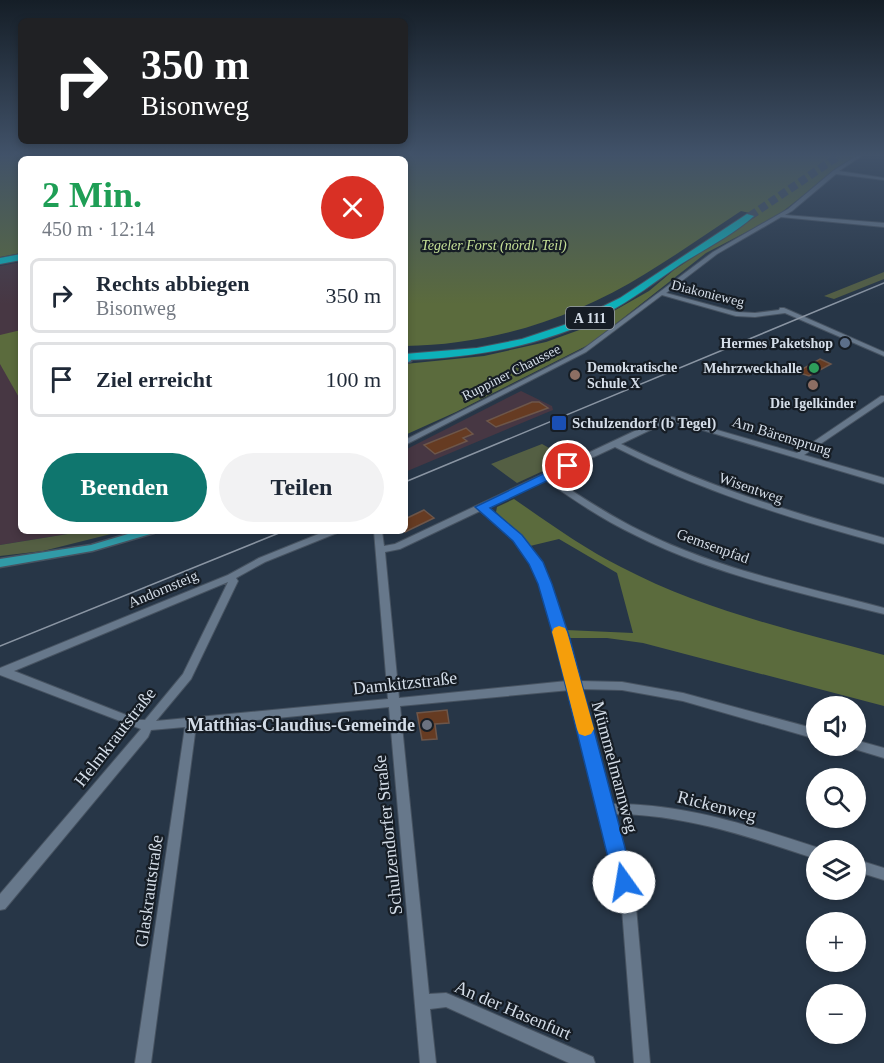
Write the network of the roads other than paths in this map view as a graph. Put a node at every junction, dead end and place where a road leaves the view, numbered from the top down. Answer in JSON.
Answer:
{"nodes":[{"id":1,"x":797,"y":205,"type":"edge"},
{"id":2,"x":781,"y":216,"type":"junction"},
{"id":3,"x":884,"y":225,"type":"edge"},
{"id":4,"x":18,"y":259,"type":"edge"},
{"id":5,"x":0,"y":262,"type":"edge"},
{"id":6,"x":639,"y":284,"type":"junction"},
{"id":7,"x":661,"y":293,"type":"junction"},
{"id":8,"x":408,"y":348,"type":"edge"},
{"id":9,"x":884,"y":354,"type":"edge"},
{"id":10,"x":408,"y":358,"type":"edge"},
{"id":11,"x":408,"y":358,"type":"edge"},
{"id":12,"x":884,"y":398,"type":"edge"},
{"id":13,"x":408,"y":442,"type":"edge"},
{"id":14,"x":615,"y":444,"type":"junction"},
{"id":15,"x":800,"y":455,"type":"junction"},
{"id":16,"x":545,"y":477,"type":"junction"},
{"id":17,"x":884,"y":481,"type":"edge"},
{"id":18,"x":481,"y":507,"type":"junction"},
{"id":19,"x":140,"y":534,"type":"edge"},
{"id":20,"x":327,"y":534,"type":"edge"},
{"id":21,"x":378,"y":534,"type":"edge"},
{"id":22,"x":884,"y":541,"type":"edge"},
{"id":23,"x":380,"y":550,"type":"junction"},
{"id":24,"x":0,"y":563,"type":"edge"},
{"id":25,"x":231,"y":577,"type":"junction"},
{"id":26,"x":884,"y":611,"type":"edge"},
{"id":27,"x":1,"y":673,"type":"edge"},
{"id":28,"x":574,"y":685,"type":"junction"},
{"id":29,"x":393,"y":702,"type":"junction"},
{"id":30,"x":191,"y":723,"type":"junction"},
{"id":31,"x":148,"y":726,"type":"junction"},
{"id":32,"x":806,"y":731,"type":"edge"},
{"id":33,"x":866,"y":748,"type":"edge"},
{"id":34,"x":884,"y":753,"type":"edge"},
{"id":35,"x":606,"y":809,"type":"junction"},
{"id":36,"x":806,"y":850,"type":"edge"},
{"id":37,"x":866,"y":868,"type":"edge"},
{"id":38,"x":884,"y":874,"type":"edge"},
{"id":39,"x":0,"y":904,"type":"edge"},
{"id":40,"x":422,"y":1002,"type":"junction"},
{"id":41,"x":143,"y":1063,"type":"edge"},
{"id":42,"x":428,"y":1063,"type":"edge"},
{"id":43,"x":587,"y":1063,"type":"edge"},
{"id":44,"x":642,"y":1063,"type":"edge"}],
"edges":[{"from":1,"to":2,"type":"street","name":"Ruppiner Chaussee"},
{"from":2,"to":3,"type":"street"},
{"from":2,"to":7,"type":"street","name":"Ruppiner Chaussee"},
{"from":4,"to":5,"type":"highway"},
{"from":6,"to":8,"type":"highway"},
{"from":6,"to":10,"type":"highway","number":"A 111"},
{"from":6,"to":11,"type":"highway","number":"A 111"},
{"from":7,"to":9,"type":"street","name":"Diakonieweg"},
{"from":7,"to":13,"type":"street","name":"Ruppiner Chaussee"},
{"from":12,"to":15,"type":"street"},
{"from":14,"to":15,"type":"street","name":"Am Bärensprung"},
{"from":14,"to":16,"type":"street"},
{"from":14,"to":22,"type":"street","name":"Wisentweg"},
{"from":15,"to":17,"type":"street","name":"Am Bärensprung"},
{"from":16,"to":18,"type":"street"},
{"from":16,"to":26,"type":"street","name":"Gemsenpfad"},
{"from":18,"to":23,"type":"street"},
{"from":18,"to":28,"type":"street","name":"Mümmelmannweg"},
{"from":19,"to":24,"type":"main road"},
{"from":20,"to":25,"type":"street","name":"Andornsteig"},
{"from":21,"to":23,"type":"street","name":"Schulzendorfer Straße"},
{"from":23,"to":29,"type":"street","name":"Schulzendorfer Straße"},
{"from":25,"to":27,"type":"street","name":"Andornsteig"},
{"from":25,"to":31,"type":"street","name":"Helmkrautstraße"},
{"from":27,"to":31,"type":"street","name":"Damkitzstraße"},
{"from":28,"to":29,"type":"street","name":"Damkitzstraße"},
{"from":28,"to":32,"type":"street","name":"Damkitzstraße"},
{"from":28,"to":35,"type":"street","name":"Mümmelmannweg"},
{"from":29,"to":30,"type":"street","name":"Damkitzstraße"},
{"from":29,"to":40,"type":"street","name":"Schulzendorfer Straße"},
{"from":30,"to":31,"type":"street","name":"Damkitzstraße"},
{"from":30,"to":41,"type":"street","name":"Glaskrautstraße"},
{"from":31,"to":39,"type":"street","name":"Helmkrautstraße"},
{"from":33,"to":34,"type":"street"},
{"from":35,"to":36,"type":"street","name":"Rickenweg"},
{"from":35,"to":44,"type":"street","name":"Mümmelmannweg"},
{"from":37,"to":38,"type":"street"},
{"from":40,"to":42,"type":"street","name":"Schulzendorfer Straße"},
{"from":40,"to":43,"type":"street","name":"An der Hasenfurt"}]}
